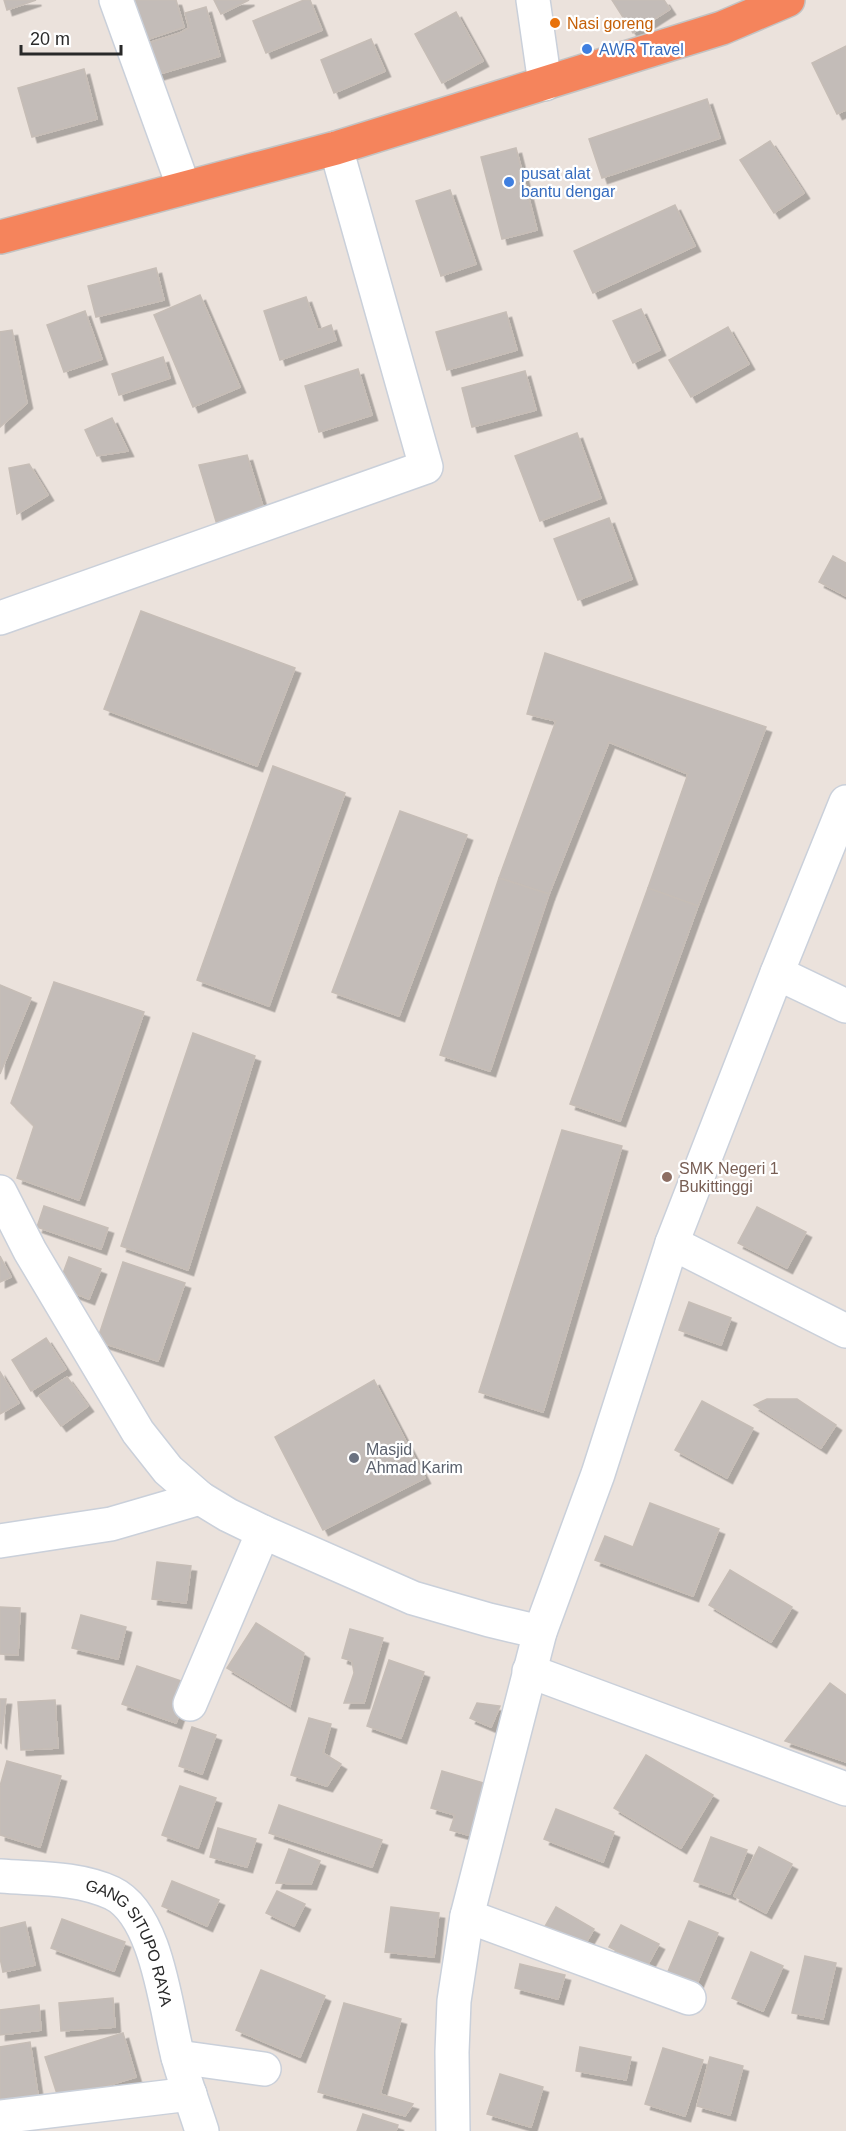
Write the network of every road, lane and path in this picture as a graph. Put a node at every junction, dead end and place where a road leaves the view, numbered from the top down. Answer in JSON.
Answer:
{"nodes":[{"id":1,"x":116,"y":0,"type":"edge"},
{"id":2,"x":533,"y":0,"type":"edge"},
{"id":3,"x":788,"y":0,"type":"edge"},
{"id":4,"x":545,"y":84,"type":"junction"},
{"id":5,"x":336,"y":148,"type":"junction"},
{"id":6,"x":184,"y":188,"type":"junction"},
{"id":7,"x":0,"y":237,"type":"edge"},
{"id":8,"x":0,"y":618,"type":"edge"},
{"id":9,"x":846,"y":802,"type":"edge"},
{"id":10,"x":777,"y":973,"type":"junction"},
{"id":11,"x":846,"y":1006,"type":"edge"},
{"id":12,"x":0,"y":1192,"type":"edge"},
{"id":13,"x":672,"y":1243,"type":"junction"},
{"id":14,"x":846,"y":1331,"type":"edge"},
{"id":15,"x":200,"y":1498,"type":"junction"},
{"id":16,"x":263,"y":1532,"type":"junction"},
{"id":17,"x":0,"y":1541,"type":"edge"},
{"id":18,"x":540,"y":1632,"type":"junction"},
{"id":19,"x":529,"y":1671,"type":"junction"},
{"id":20,"x":190,"y":1704,"type":"dead end"},
{"id":21,"x":846,"y":1789,"type":"edge"},
{"id":22,"x":0,"y":1876,"type":"edge"},
{"id":23,"x":467,"y":1916,"type":"junction"},
{"id":24,"x":689,"y":1998,"type":"dead end"},
{"id":25,"x":178,"y":2057,"type":"junction"},
{"id":26,"x":264,"y":2069,"type":"dead end"},
{"id":27,"x":190,"y":2094,"type":"junction"},
{"id":28,"x":0,"y":2117,"type":"edge"},
{"id":29,"x":202,"y":2131,"type":"edge"},
{"id":30,"x":453,"y":2131,"type":"edge"}],
"edges":[{"from":1,"to":6,"type":"street"},
{"from":2,"to":4,"type":"street"},
{"from":3,"to":4,"type":"highway"},
{"from":4,"to":5,"type":"highway"},
{"from":5,"to":6,"type":"highway"},
{"from":5,"to":8,"type":"street"},
{"from":6,"to":7,"type":"highway"},
{"from":9,"to":10,"type":"street"},
{"from":10,"to":11,"type":"street"},
{"from":10,"to":13,"type":"street"},
{"from":12,"to":15,"type":"street"},
{"from":13,"to":14,"type":"street"},
{"from":13,"to":18,"type":"street"},
{"from":15,"to":16,"type":"street"},
{"from":15,"to":17,"type":"street"},
{"from":16,"to":18,"type":"street"},
{"from":16,"to":20,"type":"street"},
{"from":18,"to":19,"type":"street"},
{"from":19,"to":21,"type":"street"},
{"from":19,"to":23,"type":"street"},
{"from":22,"to":25,"type":"street","name":"GANG SITUPO RAYA"},
{"from":23,"to":24,"type":"street"},
{"from":23,"to":30,"type":"street"},
{"from":25,"to":26,"type":"street"},
{"from":25,"to":27,"type":"street","name":"GANG SITUPO RAYA"},
{"from":27,"to":28,"type":"street"},
{"from":27,"to":29,"type":"street","name":"GANG SITUPO RAYA"}]}
